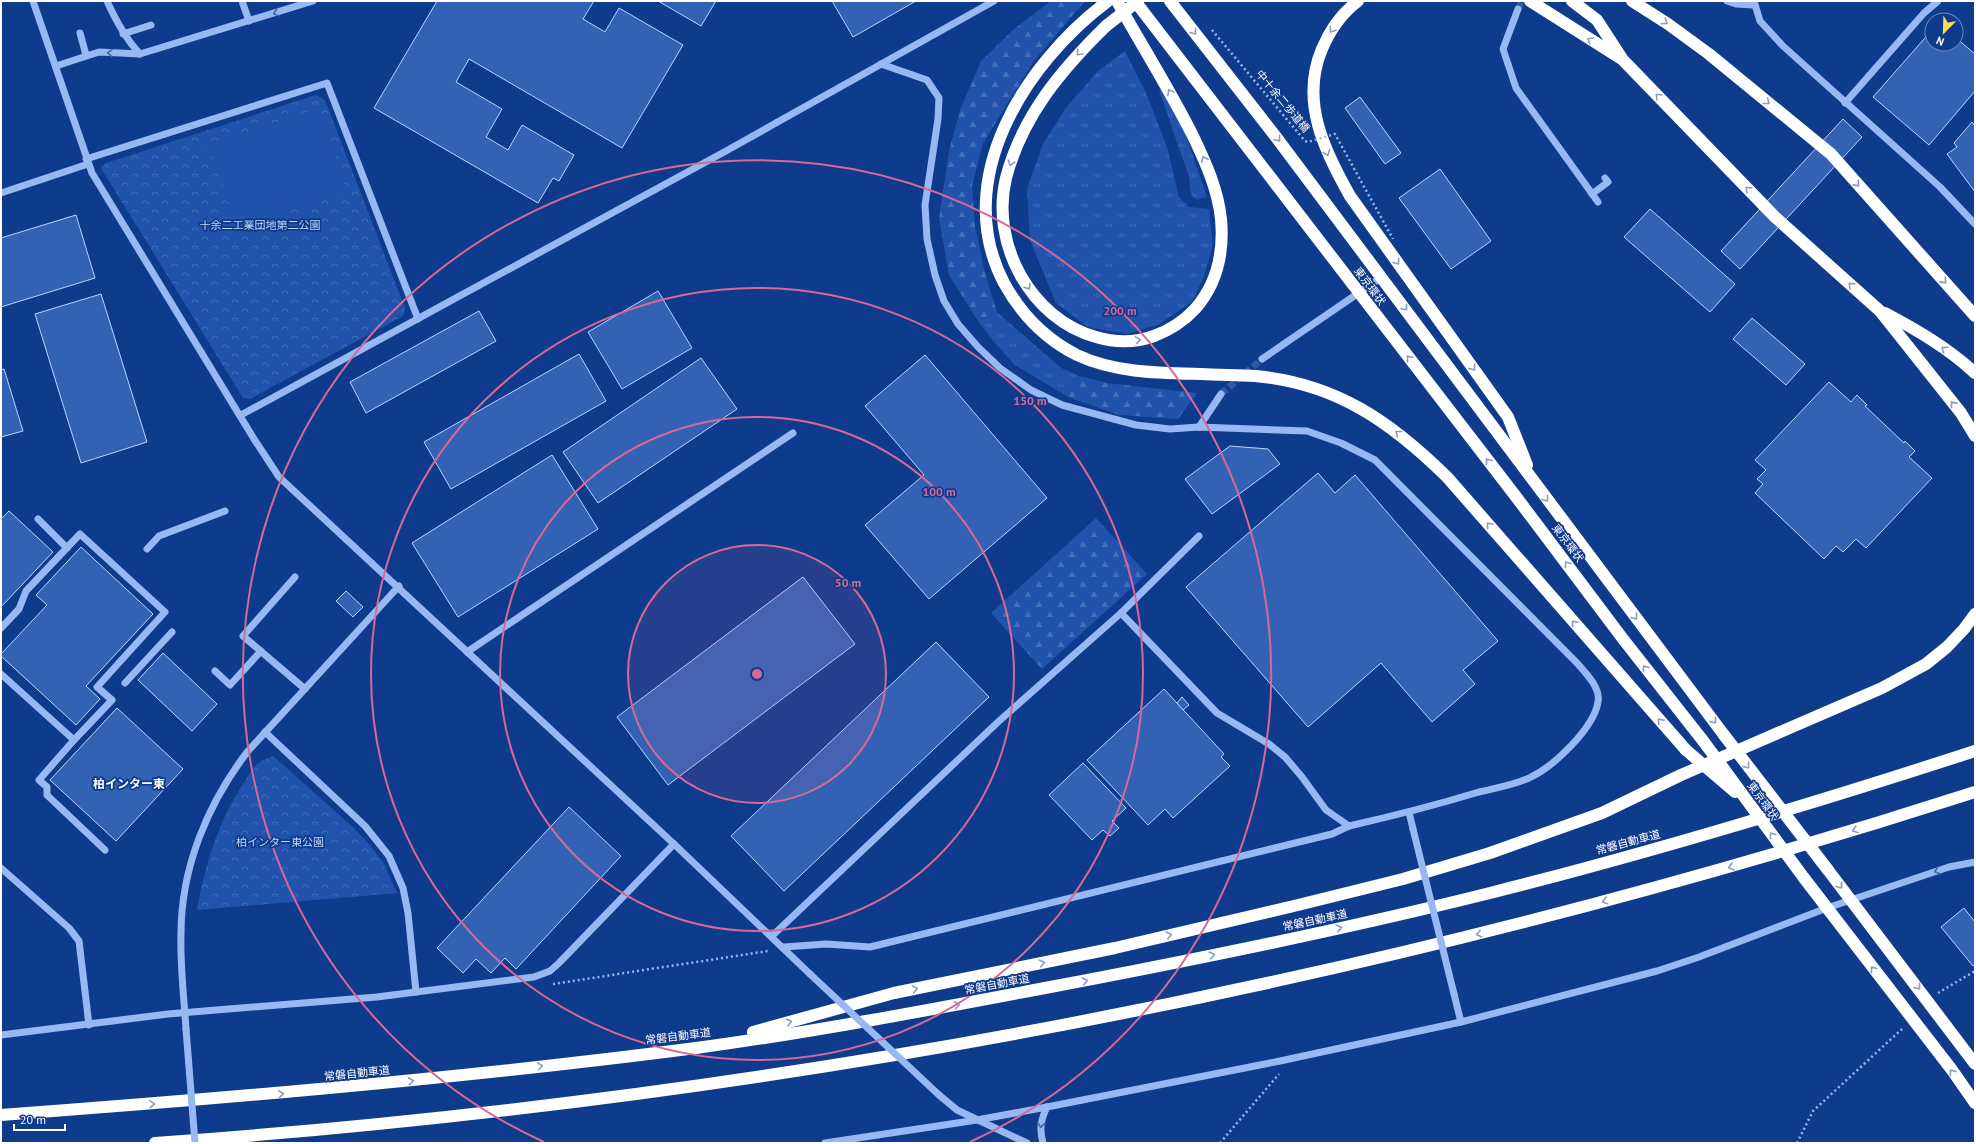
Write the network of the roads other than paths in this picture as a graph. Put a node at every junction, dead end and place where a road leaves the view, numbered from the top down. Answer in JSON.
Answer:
{"nodes":[{"id":1,"x":33,"y":1,"type":"edge"},
{"id":2,"x":107,"y":1,"type":"edge"},
{"id":3,"x":242,"y":1,"type":"edge"},
{"id":4,"x":314,"y":1,"type":"edge"},
{"id":5,"x":994,"y":1,"type":"edge"},
{"id":6,"x":1108,"y":1,"type":"edge"},
{"id":7,"x":1117,"y":1,"type":"edge"},
{"id":8,"x":1137,"y":1,"type":"edge"},
{"id":9,"x":1170,"y":1,"type":"edge"},
{"id":10,"x":1358,"y":1,"type":"edge"},
{"id":11,"x":1530,"y":1,"type":"edge"},
{"id":12,"x":1572,"y":1,"type":"edge"},
{"id":13,"x":1632,"y":1,"type":"edge"},
{"id":14,"x":1727,"y":1,"type":"edge"},
{"id":15,"x":1938,"y":1,"type":"edge"},
{"id":16,"x":1754,"y":3,"type":"edge"},
{"id":17,"x":1518,"y":9,"type":"tunnel mouth"},
{"id":18,"x":249,"y":21,"type":"junction"},
{"id":19,"x":150,"y":25,"type":"dead end"},
{"id":20,"x":80,"y":33,"type":"dead end"},
{"id":21,"x":123,"y":34,"type":"junction"},
{"id":22,"x":140,"y":54,"type":"junction"},
{"id":23,"x":86,"y":55,"type":"junction"},
{"id":24,"x":1623,"y":60,"type":"junction"},
{"id":25,"x":881,"y":64,"type":"junction"},
{"id":26,"x":56,"y":66,"type":"junction"},
{"id":27,"x":1846,"y":103,"type":"junction"},
{"id":28,"x":87,"y":162,"type":"junction"},
{"id":29,"x":1605,"y":178,"type":"dead end"},
{"id":30,"x":1,"y":193,"type":"edge"},
{"id":31,"x":1592,"y":194,"type":"junction"},
{"id":32,"x":1598,"y":202,"type":"dead end"},
{"id":33,"x":1975,"y":224,"type":"edge"},
{"id":34,"x":1382,"y":277,"type":"junction"},
{"id":35,"x":1359,"y":294,"type":"junction"},
{"id":36,"x":1880,"y":311,"type":"junction"},
{"id":37,"x":1975,"y":316,"type":"edge"},
{"id":38,"x":418,"y":319,"type":"junction"},
{"id":39,"x":1262,"y":359,"type":"tunnel mouth"},
{"id":40,"x":1975,"y":373,"type":"edge"},
{"id":41,"x":1221,"y":394,"type":"tunnel mouth"},
{"id":42,"x":240,"y":415,"type":"junction"},
{"id":43,"x":1199,"y":427,"type":"junction"},
{"id":44,"x":793,"y":433,"type":"dead end"},
{"id":45,"x":1975,"y":436,"type":"edge"},
{"id":46,"x":1534,"y":483,"type":"junction"},
{"id":47,"x":225,"y":511,"type":"dead end"},
{"id":48,"x":38,"y":519,"type":"dead end"},
{"id":49,"x":1199,"y":536,"type":"dead end"},
{"id":50,"x":67,"y":548,"type":"junction"},
{"id":51,"x":147,"y":549,"type":"dead end"},
{"id":52,"x":296,"y":577,"type":"dead end"},
{"id":53,"x":399,"y":586,"type":"junction"},
{"id":54,"x":1121,"y":613,"type":"junction"},
{"id":55,"x":1975,"y":614,"type":"edge"},
{"id":56,"x":1,"y":628,"type":"edge"},
{"id":57,"x":172,"y":632,"type":"dead end"},
{"id":58,"x":261,"y":651,"type":"junction"},
{"id":59,"x":467,"y":652,"type":"junction"},
{"id":60,"x":214,"y":671,"type":"dead end"},
{"id":61,"x":1,"y":674,"type":"edge"},
{"id":62,"x":125,"y":683,"type":"dead end"},
{"id":63,"x":304,"y":689,"type":"junction"},
{"id":64,"x":265,"y":732,"type":"junction"},
{"id":65,"x":74,"y":740,"type":"junction"},
{"id":66,"x":1975,"y":751,"type":"edge"},
{"id":67,"x":1975,"y":792,"type":"edge"},
{"id":68,"x":1975,"y":798,"type":"edge"},
{"id":69,"x":1750,"y":805,"type":"junction"},
{"id":70,"x":1409,"y":812,"type":"junction"},
{"id":71,"x":1892,"y":818,"type":"junction"},
{"id":72,"x":1349,"y":826,"type":"junction"},
{"id":73,"x":674,"y":844,"type":"junction"},
{"id":74,"x":105,"y":850,"type":"dead end"},
{"id":75,"x":1975,"y":862,"type":"edge"},
{"id":76,"x":1,"y":868,"type":"edge"},
{"id":77,"x":1852,"y":901,"type":"junction"},
{"id":78,"x":1827,"y":908,"type":"junction"},
{"id":79,"x":772,"y":936,"type":"junction"},
{"id":80,"x":784,"y":947,"type":"junction"},
{"id":81,"x":416,"y":992,"type":"junction"},
{"id":82,"x":185,"y":1013,"type":"junction"},
{"id":83,"x":1461,"y":1022,"type":"junction"},
{"id":84,"x":89,"y":1025,"type":"junction"},
{"id":85,"x":1,"y":1035,"type":"edge"},
{"id":86,"x":698,"y":1047,"type":"junction"},
{"id":87,"x":1975,"y":1064,"type":"edge"},
{"id":88,"x":1975,"y":1103,"type":"edge"},
{"id":89,"x":1047,"y":1107,"type":"junction"},
{"id":90,"x":1,"y":1115,"type":"edge"},
{"id":91,"x":977,"y":1120,"type":"junction"},
{"id":92,"x":155,"y":1143,"type":"edge"},
{"id":93,"x":195,"y":1143,"type":"edge"},
{"id":94,"x":825,"y":1143,"type":"edge"},
{"id":95,"x":1027,"y":1143,"type":"edge"},
{"id":96,"x":1043,"y":1143,"type":"edge"}],
"edges":[{"from":1,"to":26,"type":"street"},
{"from":2,"to":21,"type":"street"},
{"from":3,"to":18,"type":"street"},
{"from":4,"to":18,"type":"street","one_way":true},
{"from":5,"to":25,"type":"street"},
{"from":69,"to":6,"type":"highway","one_way":true,"bridge":true},
{"from":8,"to":7,"type":"highway","one_way":true,"bridge":true},
{"from":8,"to":35,"type":"highway","name":"東京環状"},
{"from":9,"to":34,"type":"highway","name":"東京環状","one_way":true},
{"from":10,"to":46,"type":"highway","one_way":true},
{"from":24,"to":11,"type":"highway","one_way":true},
{"from":12,"to":24,"type":"highway"},
{"from":13,"to":37,"type":"highway","one_way":true},
{"from":14,"to":16,"type":"street"},
{"from":15,"to":27,"type":"street"},
{"from":16,"to":27,"type":"street"},
{"from":17,"to":31,"type":"street"},
{"from":18,"to":22,"type":"street"},
{"from":19,"to":21,"type":"street"},
{"from":20,"to":23,"type":"street"},
{"from":21,"to":22,"type":"street"},
{"from":22,"to":23,"type":"street","one_way":true},
{"from":23,"to":26,"type":"street"},
{"from":36,"to":24,"type":"highway","one_way":true},
{"from":25,"to":38,"type":"street"},
{"from":25,"to":43,"type":"street"},
{"from":26,"to":28,"type":"street"},
{"from":27,"to":33,"type":"street"},
{"from":28,"to":30,"type":"street"},
{"from":28,"to":38,"type":"street"},
{"from":28,"to":42,"type":"street"},
{"from":29,"to":31,"type":"street"},
{"from":31,"to":32,"type":"street"},
{"from":34,"to":35,"type":"street"},
{"from":34,"to":46,"type":"highway","name":"東京環状","one_way":true},
{"from":35,"to":39,"type":"street"},
{"from":69,"to":35,"type":"highway","name":"東京環状","one_way":true,"bridge":true},
{"from":40,"to":36,"type":"highway","one_way":true},
{"from":45,"to":36,"type":"highway","one_way":true},
{"from":38,"to":42,"type":"street"},
{"from":41,"to":43,"type":"street"},
{"from":42,"to":53,"type":"street"},
{"from":43,"to":70,"type":"street"},
{"from":44,"to":59,"type":"street"},
{"from":46,"to":77,"type":"highway","name":"東京環状","one_way":true,"bridge":true},
{"from":47,"to":51,"type":"street"},
{"from":48,"to":50,"type":"street"},
{"from":49,"to":54,"type":"street"},
{"from":50,"to":56,"type":"street"},
{"from":50,"to":65,"type":"street"},
{"from":52,"to":58,"type":"street"},
{"from":53,"to":59,"type":"street"},
{"from":53,"to":63,"type":"street"},
{"from":54,"to":72,"type":"street"},
{"from":54,"to":79,"type":"street"},
{"from":86,"to":55,"type":"highway","one_way":true},
{"from":57,"to":62,"type":"street"},
{"from":58,"to":60,"type":"street"},
{"from":58,"to":63,"type":"street"},
{"from":59,"to":73,"type":"street"},
{"from":61,"to":65,"type":"street"},
{"from":63,"to":64,"type":"street"},
{"from":64,"to":81,"type":"street"},
{"from":64,"to":82,"type":"street"},
{"from":65,"to":74,"type":"street"},
{"from":86,"to":66,"type":"highway","name":"常磐自動車道","one_way":true},
{"from":67,"to":71,"type":"highway"},
{"from":68,"to":71,"type":"highway"},
{"from":78,"to":69,"type":"highway","name":"東京環状","one_way":true,"bridge":true},
{"from":70,"to":72,"type":"street"},
{"from":70,"to":83,"type":"street","bridge":true},
{"from":71,"to":92,"type":"highway","one_way":true},
{"from":72,"to":80,"type":"street"},
{"from":73,"to":79,"type":"street"},
{"from":73,"to":81,"type":"street"},
{"from":75,"to":77,"type":"street","one_way":true},
{"from":76,"to":84,"type":"street"},
{"from":77,"to":78,"type":"street"},
{"from":77,"to":87,"type":"highway","name":"東京環状","one_way":true},
{"from":78,"to":83,"type":"street"},
{"from":88,"to":78,"type":"highway","name":"東京環状","one_way":true},
{"from":79,"to":80,"type":"street"},
{"from":80,"to":91,"type":"street","bridge":true},
{"from":81,"to":82,"type":"street"},
{"from":82,"to":84,"type":"street"},
{"from":82,"to":93,"type":"street","bridge":true},
{"from":83,"to":89,"type":"street"},
{"from":84,"to":85,"type":"street"},
{"from":90,"to":86,"type":"highway","name":"常磐自動車道","one_way":true},
{"from":89,"to":91,"type":"street"},
{"from":89,"to":96,"type":"street","one_way":true},
{"from":91,"to":94,"type":"street"},
{"from":91,"to":95,"type":"street"}]}
